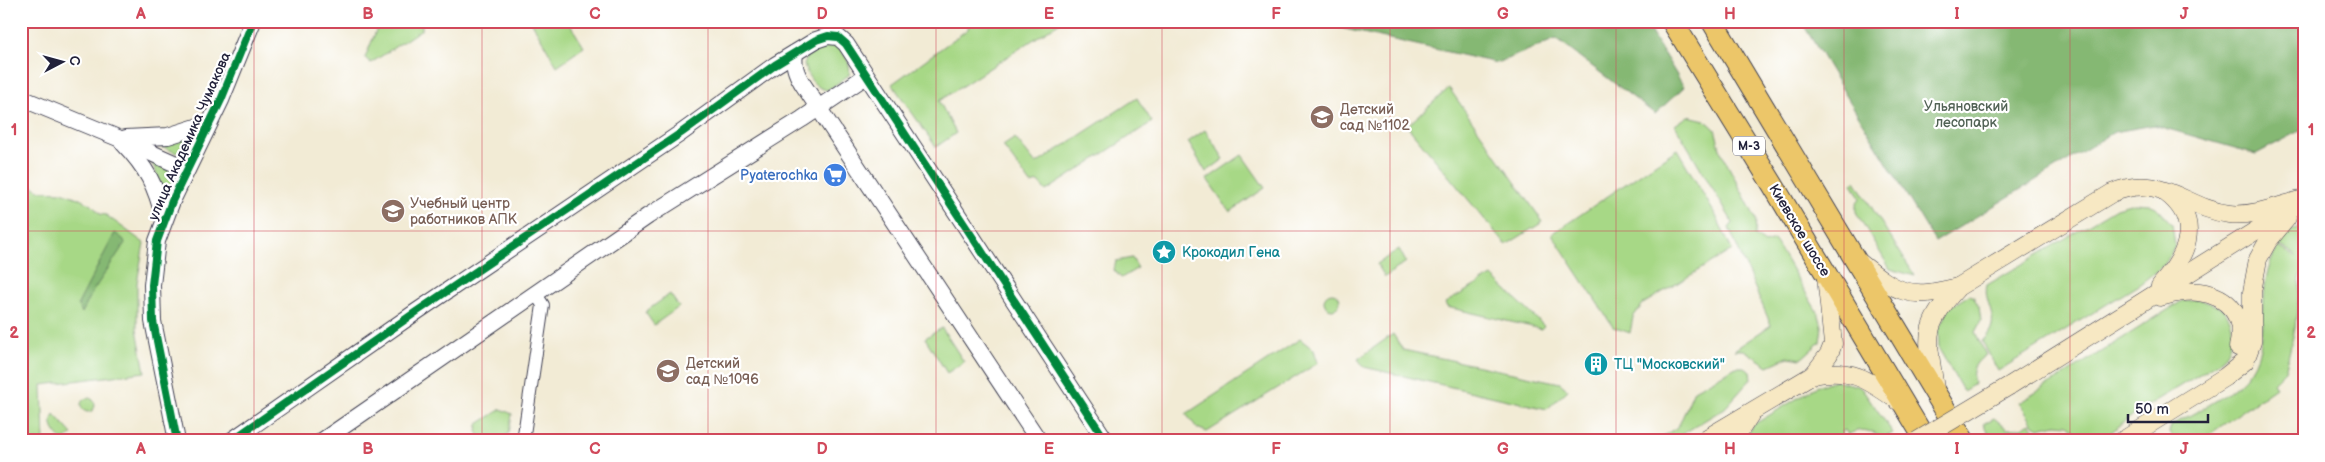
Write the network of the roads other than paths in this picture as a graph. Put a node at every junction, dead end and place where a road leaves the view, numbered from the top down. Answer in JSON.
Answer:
{"nodes":[{"id":1,"x":254,"y":21,"type":"edge"},
{"id":2,"x":1672,"y":21,"type":"edge"},
{"id":3,"x":1712,"y":21,"type":"edge"},
{"id":4,"x":795,"y":53,"type":"junction"},
{"id":5,"x":866,"y":76,"type":"junction"},
{"id":6,"x":21,"y":98,"type":"edge"},
{"id":7,"x":818,"y":108,"type":"junction"},
{"id":8,"x":209,"y":123,"type":"junction"},
{"id":9,"x":118,"y":138,"type":"junction"},
{"id":10,"x":187,"y":169,"type":"junction"},
{"id":11,"x":2155,"y":188,"type":"junction"},
{"id":12,"x":2304,"y":200,"type":"edge"},
{"id":13,"x":164,"y":219,"type":"junction"},
{"id":14,"x":1854,"y":257,"type":"junction"},
{"id":15,"x":1825,"y":271,"type":"junction"},
{"id":16,"x":1958,"y":287,"type":"junction"},
{"id":17,"x":535,"y":293,"type":"junction"},
{"id":18,"x":2147,"y":301,"type":"junction"},
{"id":19,"x":1813,"y":375,"type":"junction"},
{"id":20,"x":2225,"y":377,"type":"junction"},
{"id":21,"x":1935,"y":392,"type":"junction"},
{"id":22,"x":1906,"y":407,"type":"junction"},
{"id":23,"x":1753,"y":410,"type":"junction"},
{"id":24,"x":177,"y":441,"type":"edge"},
{"id":25,"x":231,"y":441,"type":"edge"},
{"id":26,"x":322,"y":441,"type":"edge"},
{"id":27,"x":523,"y":441,"type":"edge"},
{"id":28,"x":1039,"y":441,"type":"edge"},
{"id":29,"x":1106,"y":441,"type":"edge"},
{"id":30,"x":1702,"y":441,"type":"edge"},
{"id":31,"x":1733,"y":441,"type":"edge"},
{"id":32,"x":1918,"y":441,"type":"edge"},
{"id":33,"x":1926,"y":441,"type":"edge"},
{"id":34,"x":1964,"y":441,"type":"edge"},
{"id":35,"x":2122,"y":441,"type":"edge"}],
"edges":[{"from":1,"to":8,"type":"street","name":"улица Академика Чумакова"},
{"from":2,"to":15,"type":"highway","name":"Киевское шоссе","number":"М-3"},
{"from":3,"to":14,"type":"highway","number":"М-3"},
{"from":4,"to":5,"type":"street"},
{"from":4,"to":7,"type":"street"},
{"from":4,"to":25,"type":"street"},
{"from":5,"to":7,"type":"street"},
{"from":5,"to":29,"type":"street"},
{"from":6,"to":9,"type":"street"},
{"from":7,"to":17,"type":"street"},
{"from":7,"to":28,"type":"street"},
{"from":8,"to":9,"type":"street"},
{"from":8,"to":10,"type":"street","name":"улица Академика Чумакова"},
{"from":9,"to":10,"type":"street"},
{"from":9,"to":13,"type":"street"},
{"from":10,"to":13,"type":"street","name":"улица Академика Чумакова"},
{"from":11,"to":12,"type":"main road"},
{"from":11,"to":16,"type":"main road"},
{"from":11,"to":18,"type":"main road"},
{"from":12,"to":18,"type":"main road"},
{"from":12,"to":20,"type":"main road"},
{"from":13,"to":24,"type":"street","name":"улица Академика Чумакова"},
{"from":14,"to":16,"type":"main road"},
{"from":14,"to":21,"type":"highway","number":"М-3"},
{"from":15,"to":19,"type":"main road"},
{"from":15,"to":22,"type":"highway","name":"Киевское шоссе","number":"М-3"},
{"from":16,"to":21,"type":"main road"},
{"from":17,"to":26,"type":"street"},
{"from":17,"to":27,"type":"street"},
{"from":18,"to":20,"type":"main road"},
{"from":18,"to":32,"type":"main road","bridge":true},
{"from":19,"to":22,"type":"main road"},
{"from":19,"to":23,"type":"main road"},
{"from":20,"to":35,"type":"main road"},
{"from":21,"to":34,"type":"highway","number":"М-3"},
{"from":22,"to":33,"type":"highway","name":"Киевское шоссе","number":"М-3"},
{"from":23,"to":30,"type":"main road"},
{"from":23,"to":31,"type":"main road"}]}
